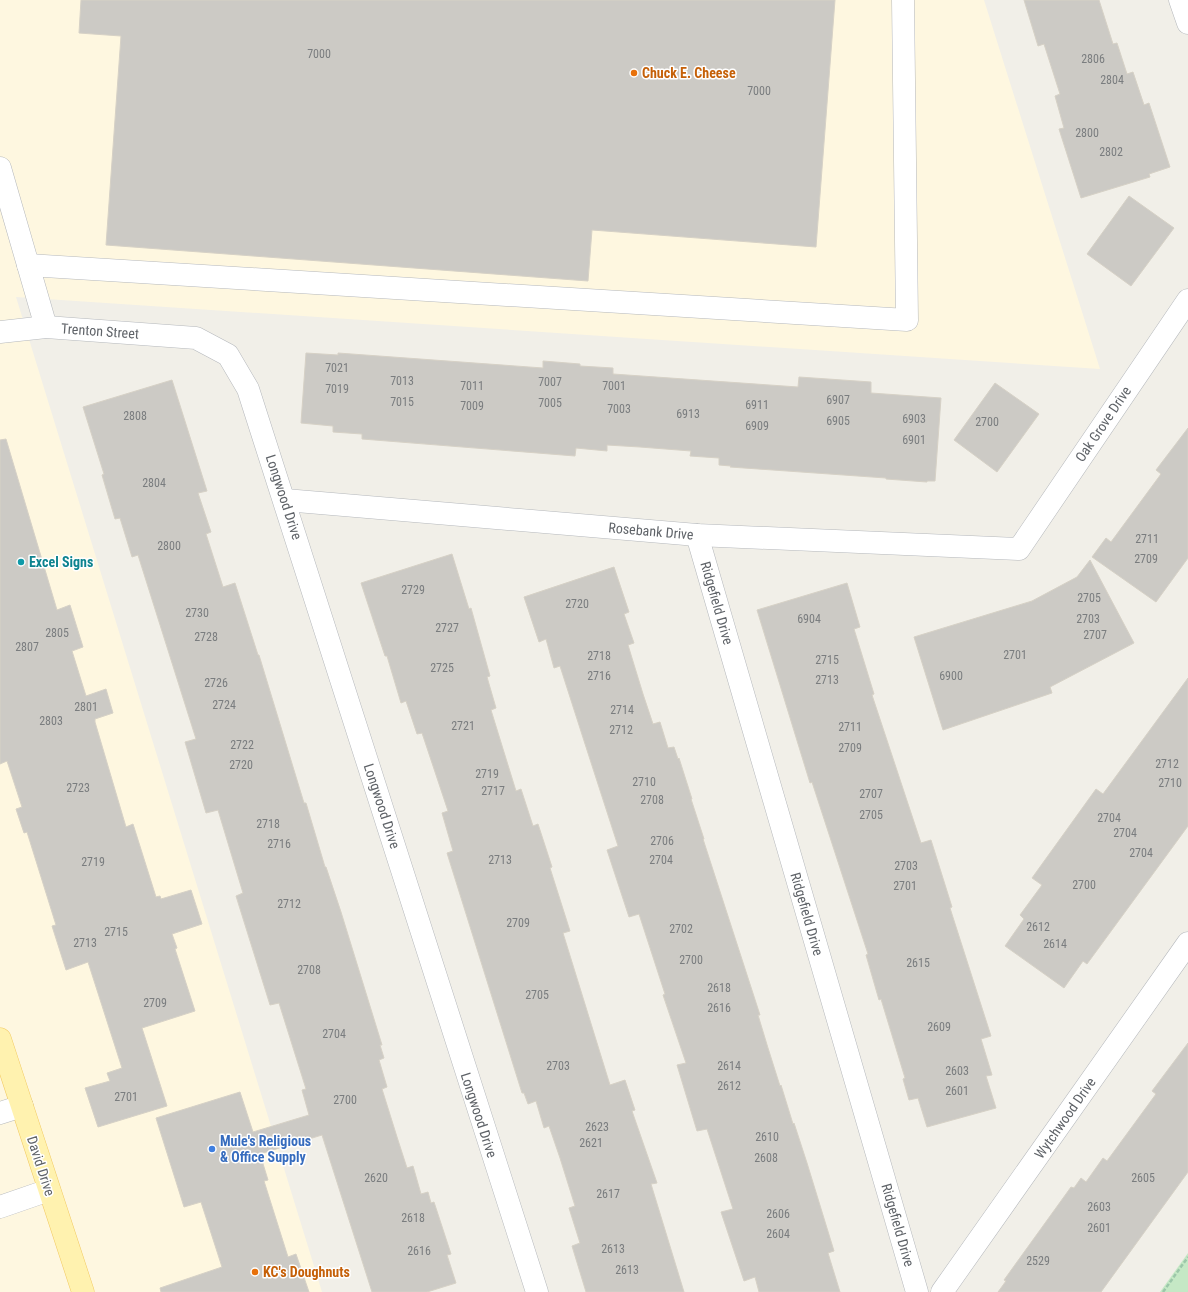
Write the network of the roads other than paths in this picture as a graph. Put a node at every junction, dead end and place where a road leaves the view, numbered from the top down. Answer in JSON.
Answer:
{"nodes":[{"id":1,"x":903,"y":0,"type":"edge"},
{"id":2,"x":1180,"y":0,"type":"edge"},
{"id":3,"x":1188,"y":23,"type":"edge"},
{"id":4,"x":0,"y":168,"type":"edge"},
{"id":5,"x":28,"y":265,"type":"junction"},
{"id":6,"x":1188,"y":300,"type":"edge"},
{"id":7,"x":46,"y":327,"type":"junction"},
{"id":8,"x":0,"y":332,"type":"edge"},
{"id":9,"x":199,"y":340,"type":"joint"},
{"id":10,"x":285,"y":500,"type":"junction"},
{"id":11,"x":697,"y":536,"type":"junction"},
{"id":12,"x":1019,"y":549,"type":"joint"},
{"id":13,"x":1188,"y":943,"type":"edge"},
{"id":14,"x":0,"y":1039,"type":"edge"},
{"id":15,"x":22,"y":1106,"type":"junction"},
{"id":16,"x":0,"y":1113,"type":"edge"},
{"id":17,"x":49,"y":1190,"type":"junction"},
{"id":18,"x":0,"y":1207,"type":"edge"},
{"id":19,"x":83,"y":1292,"type":"edge"},
{"id":20,"x":537,"y":1292,"type":"edge"},
{"id":21,"x":917,"y":1292,"type":"edge"},
{"id":22,"x":942,"y":1292,"type":"edge"}],
"edges":[{"from":1,"to":5,"type":"street"},
{"from":2,"to":3,"type":"street"},
{"from":4,"to":5,"type":"street"},
{"from":5,"to":7,"type":"street"},
{"from":6,"to":12,"type":"street","name":"Oak Grove Drive"},
{"from":7,"to":8,"type":"street","name":"Trenton Street"},
{"from":7,"to":9,"type":"street","name":"Trenton Street"},
{"from":9,"to":10,"type":"street","name":"Longwood Drive"},
{"from":10,"to":11,"type":"street","name":"Rosebank Drive"},
{"from":10,"to":20,"type":"street","name":"Longwood Drive"},
{"from":11,"to":12,"type":"street","name":"Rosebank Drive"},
{"from":11,"to":21,"type":"street","name":"Ridgefield Drive"},
{"from":13,"to":22,"type":"street","name":"Wytchwood Drive"},
{"from":14,"to":15,"type":"main road","name":"David Drive"},
{"from":15,"to":16,"type":"street"},
{"from":15,"to":17,"type":"main road","name":"David Drive"},
{"from":17,"to":18,"type":"street"},
{"from":17,"to":19,"type":"main road","name":"David Drive"}]}
